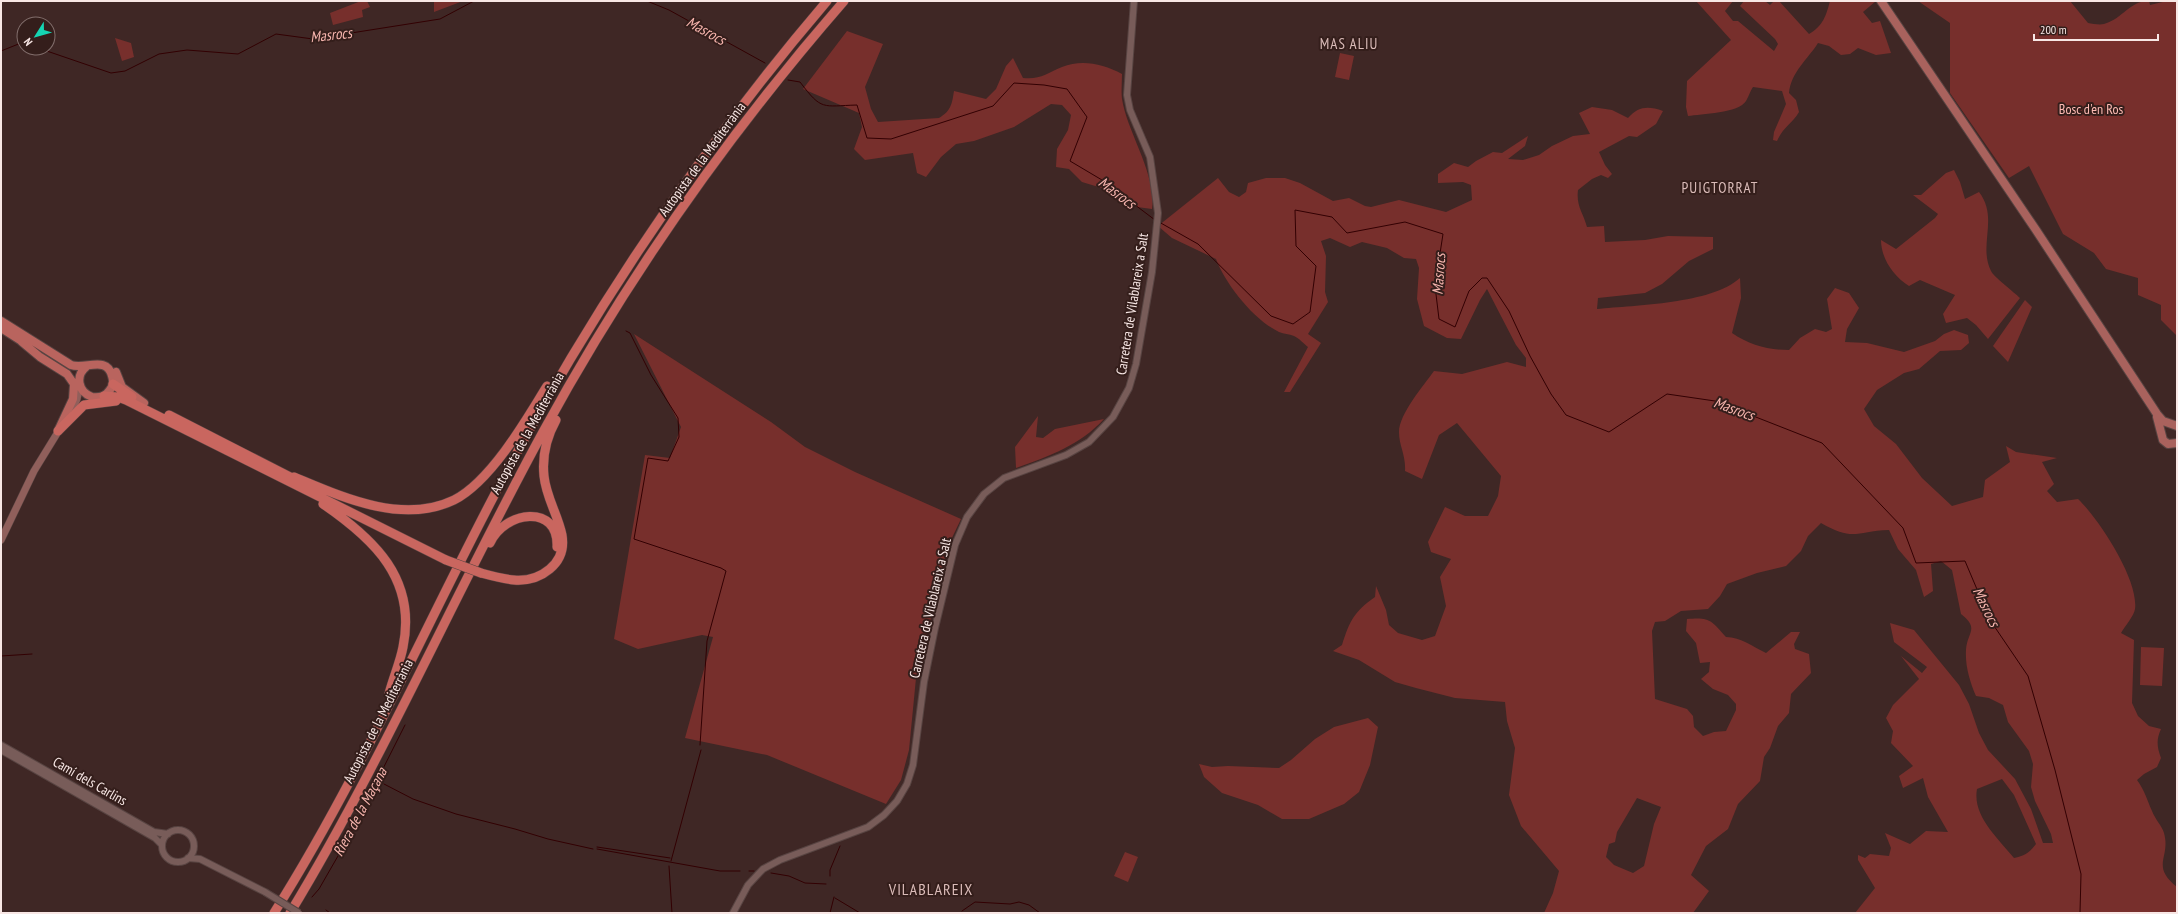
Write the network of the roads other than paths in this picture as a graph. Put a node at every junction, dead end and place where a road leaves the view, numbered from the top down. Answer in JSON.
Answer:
{"nodes":[{"id":1,"x":827,"y":1,"type":"edge"},
{"id":2,"x":844,"y":1,"type":"edge"},
{"id":3,"x":1134,"y":1,"type":"edge"},
{"id":4,"x":1882,"y":1,"type":"edge"},
{"id":5,"x":613,"y":314,"type":"junction"},
{"id":6,"x":1,"y":321,"type":"edge"},
{"id":7,"x":1,"y":328,"type":"edge"},
{"id":8,"x":22,"y":342,"type":"junction"},
{"id":9,"x":572,"y":354,"type":"junction"},
{"id":10,"x":59,"y":356,"type":"junction"},
{"id":11,"x":86,"y":367,"type":"junction"},
{"id":12,"x":79,"y":382,"type":"junction"},
{"id":13,"x":113,"y":384,"type":"junction"},
{"id":14,"x":104,"y":396,"type":"junction"},
{"id":15,"x":92,"y":397,"type":"junction"},
{"id":16,"x":144,"y":403,"type":"junction"},
{"id":17,"x":2156,"y":414,"type":"junction"},
{"id":18,"x":168,"y":421,"type":"junction"},
{"id":19,"x":2168,"y":424,"type":"junction"},
{"id":20,"x":2177,"y":426,"type":"edge"},
{"id":21,"x":58,"y":431,"type":"junction"},
{"id":22,"x":2161,"y":431,"type":"junction"},
{"id":23,"x":2176,"y":444,"type":"edge"},
{"id":24,"x":284,"y":477,"type":"junction"},
{"id":25,"x":1,"y":540,"type":"edge"},
{"id":26,"x":482,"y":570,"type":"junction"},
{"id":27,"x":434,"y":642,"type":"junction"},
{"id":28,"x":1,"y":745,"type":"edge"},
{"id":29,"x":1,"y":750,"type":"edge"},
{"id":30,"x":360,"y":760,"type":"junction"},
{"id":31,"x":168,"y":834,"type":"junction"},
{"id":32,"x":162,"y":845,"type":"junction"},
{"id":33,"x":193,"y":849,"type":"junction"},
{"id":34,"x":188,"y":858,"type":"junction"},
{"id":35,"x":200,"y":859,"type":"junction"},
{"id":36,"x":274,"y":913,"type":"edge"},
{"id":37,"x":290,"y":913,"type":"edge"},
{"id":38,"x":300,"y":913,"type":"edge"},
{"id":39,"x":732,"y":913,"type":"edge"}],
"edges":[{"from":1,"to":9,"type":"highway","name":"Autopista de la Mediterrània"},
{"from":2,"to":5,"type":"highway","name":"Autopista de la Mediterrània"},
{"from":3,"to":39,"type":"street","name":"Carretera de Vilablareix a Salt"},
{"from":4,"to":17,"type":"main road"},
{"from":5,"to":26,"type":"highway"},
{"from":5,"to":27,"type":"highway","name":"Autopista de la Mediterrània"},
{"from":6,"to":10,"type":"highway"},
{"from":7,"to":8,"type":"highway"},
{"from":8,"to":12,"type":"highway"},
{"from":8,"to":21,"type":"highway"},
{"from":9,"to":24,"type":"highway"},
{"from":9,"to":30,"type":"highway","name":"Autopista de la Mediterrània"},
{"from":10,"to":11,"type":"highway"},
{"from":10,"to":16,"type":"highway"},
{"from":11,"to":12,"type":"highway"},
{"from":11,"to":13,"type":"highway"},
{"from":12,"to":15,"type":"highway"},
{"from":12,"to":21,"type":"main road"},
{"from":13,"to":14,"type":"highway"},
{"from":13,"to":16,"type":"highway"},
{"from":14,"to":15,"type":"highway"},
{"from":14,"to":18,"type":"highway"},
{"from":15,"to":21,"type":"main road"},
{"from":16,"to":24,"type":"highway"},
{"from":17,"to":19,"type":"main road"},
{"from":17,"to":22,"type":"main road"},
{"from":18,"to":21,"type":"highway"},
{"from":18,"to":24,"type":"highway"},
{"from":19,"to":20,"type":"main road"},
{"from":19,"to":22,"type":"main road"},
{"from":21,"to":25,"type":"main road"},
{"from":22,"to":23,"type":"main road"},
{"from":24,"to":26,"type":"highway"},
{"from":24,"to":30,"type":"highway"},
{"from":26,"to":27,"type":"highway"},
{"from":27,"to":37,"type":"highway","name":"Autopista de la Mediterrània"},
{"from":28,"to":31,"type":"street","name":"Camí dels Carlins"},
{"from":29,"to":32,"type":"street","name":"Camí dels Carlins"},
{"from":30,"to":36,"type":"highway","name":"Autopista de la Mediterrània"},
{"from":31,"to":32,"type":"street"},
{"from":31,"to":33,"type":"street"},
{"from":32,"to":34,"type":"street"},
{"from":33,"to":34,"type":"street"},
{"from":33,"to":35,"type":"street"},
{"from":34,"to":35,"type":"street"},
{"from":35,"to":38,"type":"street","bridge":true}]}
